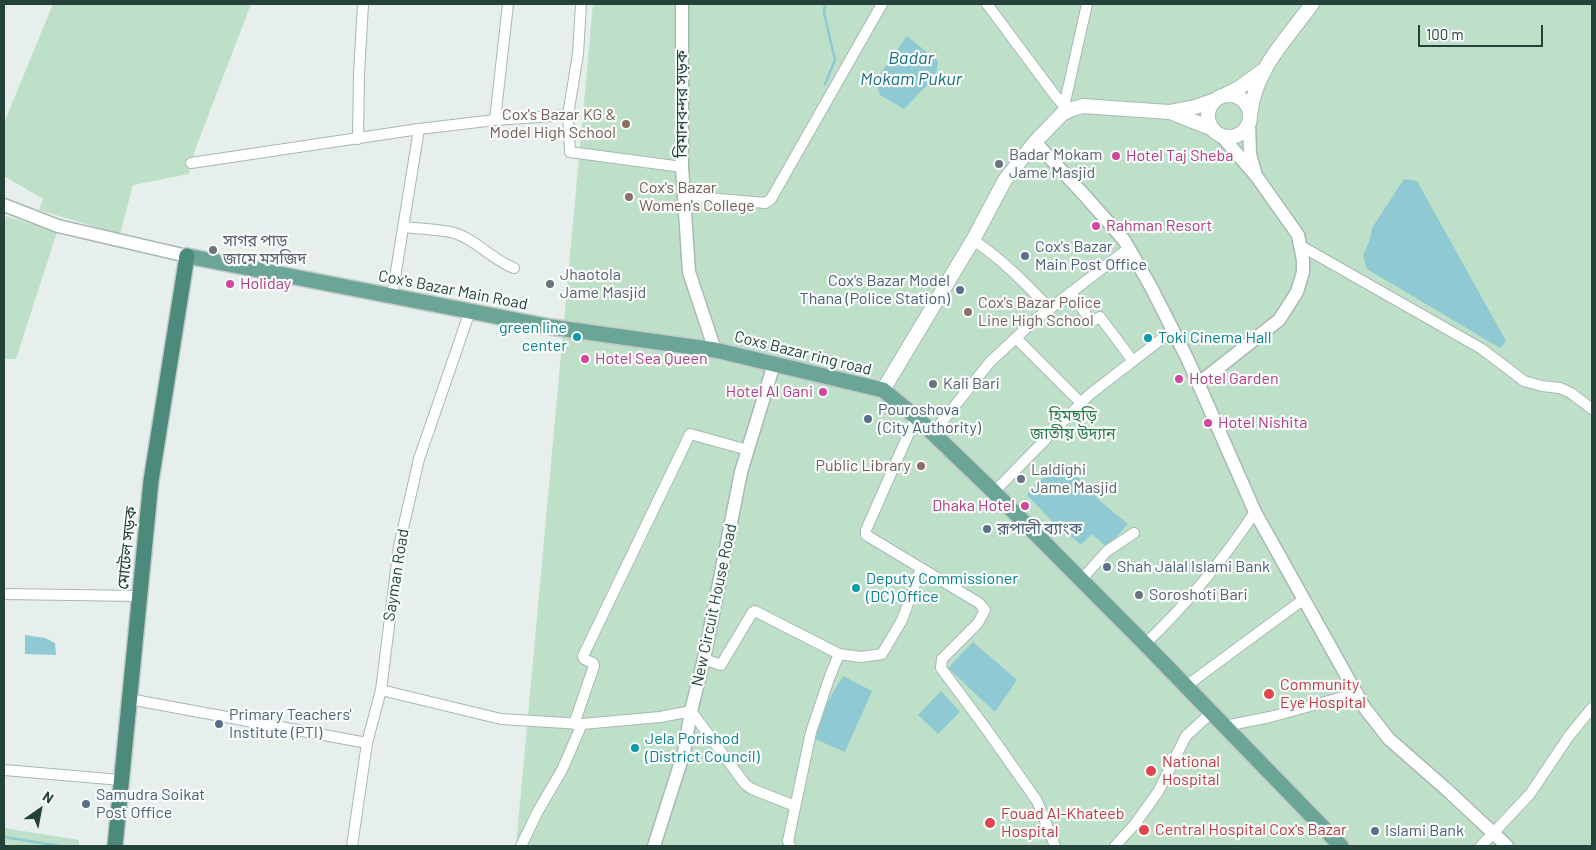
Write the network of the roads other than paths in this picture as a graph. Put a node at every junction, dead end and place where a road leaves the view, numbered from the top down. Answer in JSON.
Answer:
{"nodes":[{"id":1,"x":363,"y":4,"type":"edge"},
{"id":2,"x":508,"y":4,"type":"edge"},
{"id":3,"x":581,"y":4,"type":"edge"},
{"id":4,"x":682,"y":4,"type":"edge"},
{"id":5,"x":882,"y":4,"type":"edge"},
{"id":6,"x":987,"y":4,"type":"edge"},
{"id":7,"x":1087,"y":4,"type":"edge"},
{"id":8,"x":1312,"y":4,"type":"edge"},
{"id":9,"x":1264,"y":69,"type":"junction"},
{"id":10,"x":1219,"y":98,"type":"junction"},
{"id":11,"x":1063,"y":110,"type":"junction"},
{"id":12,"x":1170,"y":112,"type":"junction"},
{"id":13,"x":568,"y":115,"type":"junction"},
{"id":14,"x":1249,"y":119,"type":"junction"},
{"id":15,"x":495,"y":120,"type":"junction"},
{"id":16,"x":420,"y":129,"type":"junction"},
{"id":17,"x":1217,"y":132,"type":"junction"},
{"id":18,"x":358,"y":139,"type":"junction"},
{"id":19,"x":1035,"y":142,"type":"junction"},
{"id":20,"x":191,"y":163,"type":"dead end"},
{"id":21,"x":682,"y":167,"type":"junction"},
{"id":22,"x":1257,"y":176,"type":"junction"},
{"id":23,"x":685,"y":196,"type":"junction"},
{"id":24,"x":4,"y":205,"type":"edge"},
{"id":25,"x":404,"y":228,"type":"junction"},
{"id":26,"x":973,"y":240,"type":"junction"},
{"id":27,"x":1301,"y":246,"type":"junction"},
{"id":28,"x":1129,"y":248,"type":"junction"},
{"id":29,"x":187,"y":256,"type":"junction"},
{"id":30,"x":514,"y":268,"type":"dead end"},
{"id":31,"x":1071,"y":292,"type":"junction"},
{"id":32,"x":392,"y":296,"type":"junction"},
{"id":33,"x":1050,"y":309,"type":"junction"},
{"id":34,"x":470,"y":311,"type":"junction"},
{"id":35,"x":1173,"y":330,"type":"junction"},
{"id":36,"x":1016,"y":338,"type":"junction"},
{"id":37,"x":715,"y":350,"type":"junction"},
{"id":38,"x":1133,"y":361,"type":"junction"},
{"id":39,"x":774,"y":364,"type":"junction"},
{"id":40,"x":1199,"y":383,"type":"junction"},
{"id":41,"x":883,"y":390,"type":"junction"},
{"id":42,"x":1080,"y":403,"type":"junction"},
{"id":43,"x":1592,"y":409,"type":"edge"},
{"id":44,"x":916,"y":418,"type":"junction"},
{"id":45,"x":933,"y":433,"type":"junction"},
{"id":46,"x":748,"y":450,"type":"junction"},
{"id":47,"x":994,"y":492,"type":"junction"},
{"id":48,"x":1255,"y":512,"type":"junction"},
{"id":49,"x":1134,"y":533,"type":"dead end"},
{"id":50,"x":921,"y":568,"type":"junction"},
{"id":51,"x":1081,"y":580,"type":"junction"},
{"id":52,"x":4,"y":594,"type":"edge"},
{"id":53,"x":139,"y":596,"type":"junction"},
{"id":54,"x":1304,"y":599,"type":"junction"},
{"id":55,"x":1145,"y":644,"type":"junction"},
{"id":56,"x":839,"y":654,"type":"junction"},
{"id":57,"x":704,"y":659,"type":"junction"},
{"id":58,"x":1186,"y":686,"type":"junction"},
{"id":59,"x":381,"y":690,"type":"junction"},
{"id":60,"x":1358,"y":693,"type":"junction"},
{"id":61,"x":129,"y":699,"type":"junction"},
{"id":62,"x":1592,"y":708,"type":"edge"},
{"id":63,"x":691,"y":711,"type":"junction"},
{"id":64,"x":1212,"y":713,"type":"junction"},
{"id":65,"x":578,"y":724,"type":"junction"},
{"id":66,"x":1225,"y":726,"type":"junction"},
{"id":67,"x":367,"y":743,"type":"junction"},
{"id":68,"x":4,"y":770,"type":"edge"},
{"id":69,"x":121,"y":780,"type":"junction"},
{"id":70,"x":795,"y":806,"type":"junction"},
{"id":71,"x":1493,"y":834,"type":"junction"},
{"id":72,"x":115,"y":846,"type":"edge"},
{"id":73,"x":352,"y":846,"type":"edge"},
{"id":74,"x":521,"y":846,"type":"edge"},
{"id":75,"x":654,"y":846,"type":"edge"},
{"id":76,"x":790,"y":846,"type":"edge"},
{"id":77,"x":1055,"y":846,"type":"edge"},
{"id":78,"x":1115,"y":846,"type":"edge"},
{"id":79,"x":1340,"y":846,"type":"edge"},
{"id":80,"x":1481,"y":846,"type":"edge"},
{"id":81,"x":1507,"y":846,"type":"edge"}],
"edges":[{"from":1,"to":18,"type":"street"},
{"from":2,"to":15,"type":"street"},
{"from":3,"to":13,"type":"street"},
{"from":4,"to":21,"type":"street","name":"বিমানবন্দর সড়ক"},
{"from":5,"to":23,"type":"street"},
{"from":6,"to":11,"type":"street"},
{"from":7,"to":11,"type":"street"},
{"from":8,"to":9,"type":"main road"},
{"from":9,"to":10,"type":"main road"},
{"from":9,"to":14,"type":"main road"},
{"from":10,"to":12,"type":"main road"},
{"from":10,"to":14,"type":"main road"},
{"from":10,"to":17,"type":"main road"},
{"from":11,"to":12,"type":"main road"},
{"from":11,"to":19,"type":"main road"},
{"from":12,"to":17,"type":"main road"},
{"from":13,"to":15,"type":"street"},
{"from":13,"to":21,"type":"street"},
{"from":14,"to":17,"type":"main road"},
{"from":14,"to":22,"type":"street"},
{"from":15,"to":16,"type":"street"},
{"from":16,"to":18,"type":"street"},
{"from":16,"to":25,"type":"street"},
{"from":17,"to":22,"type":"street"},
{"from":18,"to":20,"type":"street"},
{"from":19,"to":26,"type":"main road"},
{"from":19,"to":28,"type":"street"},
{"from":21,"to":23,"type":"street","name":"বিমানবন্দর সড়ক"},
{"from":22,"to":27,"type":"street"},
{"from":23,"to":37,"type":"street","name":"বিমানবন্দর সড়ক"},
{"from":24,"to":29,"type":"street"},
{"from":25,"to":30,"type":"street"},
{"from":25,"to":32,"type":"street"},
{"from":26,"to":33,"type":"street"},
{"from":26,"to":41,"type":"main road"},
{"from":27,"to":40,"type":"street"},
{"from":27,"to":43,"type":"street"},
{"from":28,"to":31,"type":"street"},
{"from":28,"to":35,"type":"street"},
{"from":29,"to":32,"type":"main road","name":"Cox's Bazar Main Road"},
{"from":29,"to":53,"type":"highway","name":"মোটেল সড়ক"},
{"from":31,"to":33,"type":"street"},
{"from":31,"to":38,"type":"street"},
{"from":32,"to":34,"type":"main road","name":"Cox's Bazar Main Road"},
{"from":33,"to":36,"type":"street"},
{"from":34,"to":37,"type":"main road","name":"Cox's Bazar Main Road"},
{"from":34,"to":59,"type":"street","name":"Sayman Road"},
{"from":35,"to":38,"type":"street"},
{"from":35,"to":40,"type":"street"},
{"from":36,"to":42,"type":"street"},
{"from":36,"to":45,"type":"street"},
{"from":37,"to":39,"type":"main road","name":"Coxs Bazar ring road"},
{"from":38,"to":42,"type":"street"},
{"from":39,"to":41,"type":"main road","name":"Coxs Bazar ring road"},
{"from":39,"to":46,"type":"street","name":"New Circuit House Road"},
{"from":40,"to":48,"type":"street"},
{"from":41,"to":44,"type":"main road"},
{"from":42,"to":47,"type":"street"},
{"from":44,"to":45,"type":"main road"},
{"from":44,"to":50,"type":"street"},
{"from":45,"to":47,"type":"main road"},
{"from":46,"to":57,"type":"street","name":"New Circuit House Road"},
{"from":46,"to":65,"type":"street"},
{"from":47,"to":51,"type":"main road"},
{"from":48,"to":54,"type":"street"},
{"from":48,"to":55,"type":"street"},
{"from":49,"to":51,"type":"street"},
{"from":50,"to":56,"type":"street"},
{"from":50,"to":77,"type":"street"},
{"from":51,"to":55,"type":"main road"},
{"from":52,"to":53,"type":"street"},
{"from":53,"to":61,"type":"highway","name":"মোটেল সড়ক"},
{"from":54,"to":58,"type":"street"},
{"from":54,"to":60,"type":"street"},
{"from":55,"to":58,"type":"main road"},
{"from":56,"to":57,"type":"street"},
{"from":56,"to":70,"type":"street"},
{"from":57,"to":63,"type":"street","name":"New Circuit House Road"},
{"from":58,"to":64,"type":"main road"},
{"from":59,"to":65,"type":"street"},
{"from":59,"to":67,"type":"street","name":"Sayman Road"},
{"from":60,"to":66,"type":"street"},
{"from":60,"to":71,"type":"street"},
{"from":61,"to":67,"type":"street"},
{"from":61,"to":69,"type":"highway","name":"মোটেল সড়ক"},
{"from":62,"to":71,"type":"street"},
{"from":63,"to":65,"type":"street"},
{"from":63,"to":70,"type":"street"},
{"from":63,"to":75,"type":"street","name":"New Circuit House Road"},
{"from":64,"to":66,"type":"main road"},
{"from":64,"to":78,"type":"street"},
{"from":65,"to":74,"type":"street"},
{"from":66,"to":79,"type":"main road"},
{"from":67,"to":73,"type":"street","name":"Sayman Road"},
{"from":68,"to":69,"type":"street"},
{"from":69,"to":72,"type":"highway","name":"মোটেল সড়ক"},
{"from":70,"to":76,"type":"street"},
{"from":71,"to":80,"type":"street"},
{"from":71,"to":81,"type":"street"}]}
